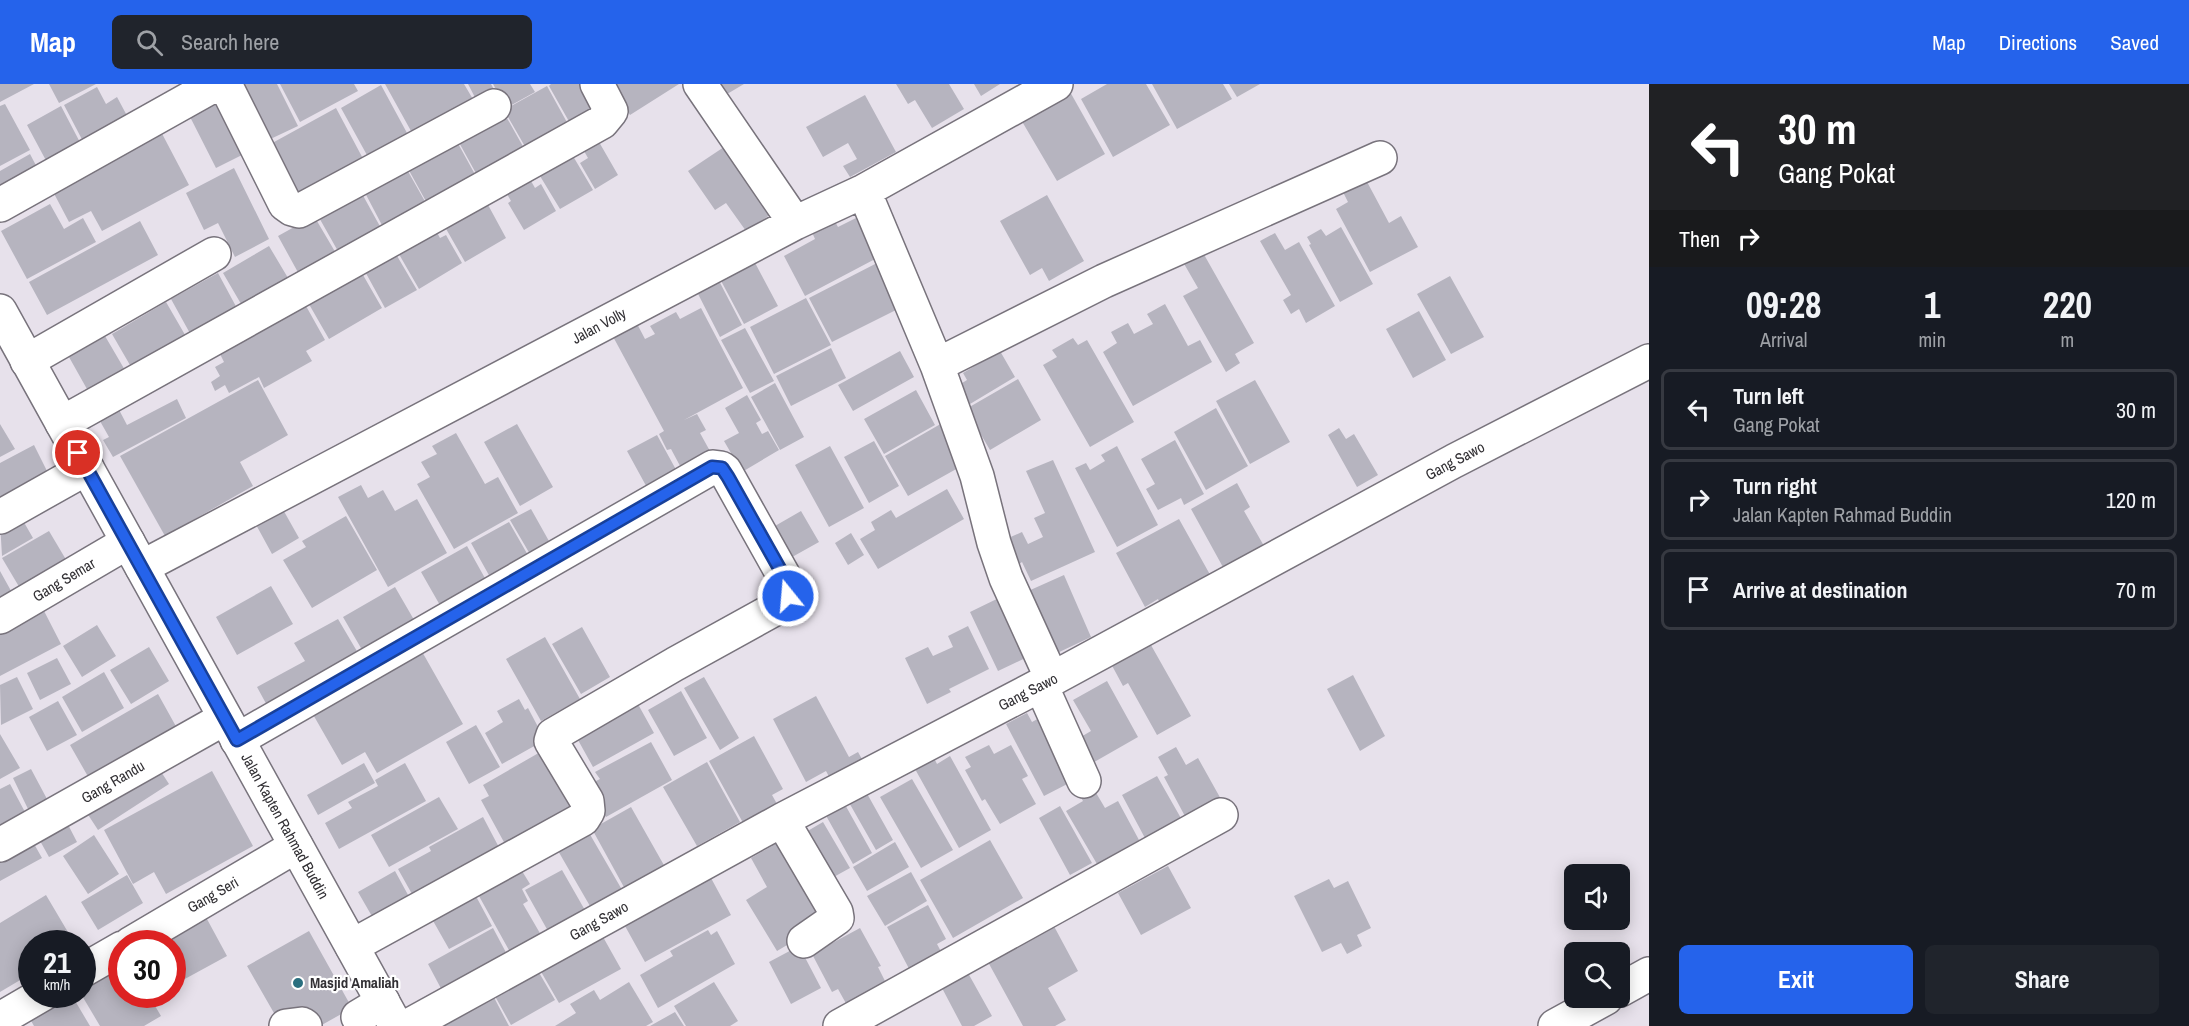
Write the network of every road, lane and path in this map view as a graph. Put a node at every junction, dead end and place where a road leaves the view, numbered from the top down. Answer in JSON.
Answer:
{"nodes":[{"id":1,"x":216,"y":84,"type":"edge"},
{"id":2,"x":225,"y":84,"type":"edge"},
{"id":3,"x":597,"y":84,"type":"edge"},
{"id":4,"x":700,"y":84,"type":"edge"},
{"id":5,"x":1056,"y":84,"type":"edge"},
{"id":6,"x":494,"y":106,"type":"dead end"},
{"id":7,"x":1380,"y":158,"type":"dead end"},
{"id":8,"x":864,"y":191,"type":"junction"},
{"id":9,"x":0,"y":205,"type":"edge"},
{"id":10,"x":795,"y":224,"type":"junction"},
{"id":11,"x":214,"y":254,"type":"dead end"},
{"id":12,"x":10,"y":336,"type":"edge"},
{"id":13,"x":1649,"y":361,"type":"edge"},
{"id":14,"x":937,"y":366,"type":"junction"},
{"id":15,"x":62,"y":423,"type":"junction"},
{"id":16,"x":87,"y":468,"type":"junction"},
{"id":17,"x":0,"y":517,"type":"edge"},
{"id":18,"x":135,"y":555,"type":"junction"},
{"id":19,"x":0,"y":617,"type":"edge"},
{"id":20,"x":1047,"y":682,"type":"junction"},
{"id":21,"x":231,"y":729,"type":"junction"},
{"id":22,"x":1084,"y":781,"type":"dead end"},
{"id":23,"x":1221,"y":815,"type":"dead end"},
{"id":24,"x":782,"y":820,"type":"junction"},
{"id":25,"x":0,"y":845,"type":"edge"},
{"id":26,"x":296,"y":846,"type":"junction"},
{"id":27,"x":154,"y":930,"type":"edge"},
{"id":28,"x":804,"y":941,"type":"dead end"},
{"id":29,"x":352,"y":946,"type":"junction"},
{"id":30,"x":1649,"y":974,"type":"edge"},
{"id":31,"x":1630,"y":984,"type":"edge"},
{"id":32,"x":18,"y":1008,"type":"edge"},
{"id":33,"x":1588,"y":1008,"type":"edge"},
{"id":34,"x":379,"y":1015,"type":"edge"},
{"id":35,"x":0,"y":1019,"type":"edge"},
{"id":36,"x":286,"y":1026,"type":"edge"},
{"id":37,"x":305,"y":1026,"type":"edge"},
{"id":38,"x":408,"y":1026,"type":"edge"},
{"id":39,"x":840,"y":1026,"type":"edge"},
{"id":40,"x":1555,"y":1026,"type":"edge"}],
"edges":[{"from":1,"to":9,"type":"street"},
{"from":2,"to":6,"type":"street"},
{"from":3,"to":15,"type":"street"},
{"from":4,"to":10,"type":"street"},
{"from":5,"to":8,"type":"street","name":"Jalan Volly"},
{"from":7,"to":14,"type":"street"},
{"from":8,"to":10,"type":"street","name":"Jalan Volly"},
{"from":8,"to":14,"type":"street"},
{"from":10,"to":18,"type":"street","name":"Jalan Volly"},
{"from":11,"to":12,"type":"street"},
{"from":12,"to":15,"type":"street","name":"Jalan Kapten Rahmad Buddin"},
{"from":13,"to":20,"type":"street","name":"Gang Sawo"},
{"from":14,"to":20,"type":"street"},
{"from":15,"to":16,"type":"street","name":"Jalan Kapten Rahmad Buddin"},
{"from":16,"to":17,"type":"street"},
{"from":16,"to":18,"type":"street","name":"Jalan Kapten Rahmad Buddin"},
{"from":18,"to":19,"type":"street","name":"Gang Semar"},
{"from":18,"to":21,"type":"street","name":"Jalan Kapten Rahmad Buddin"},
{"from":20,"to":22,"type":"street"},
{"from":20,"to":24,"type":"street","name":"Gang Sawo"},
{"from":21,"to":25,"type":"street","name":"Gang Randu"},
{"from":21,"to":26,"type":"street","name":"Jalan Kapten Rahmad Buddin"},
{"from":21,"to":29,"type":"street","name":"Gang Randu"},
{"from":23,"to":39,"type":"street"},
{"from":24,"to":28,"type":"street"},
{"from":24,"to":38,"type":"street","name":"Gang Sawo"},
{"from":26,"to":27,"type":"street","name":"Gang Seri"},
{"from":26,"to":29,"type":"street","name":"Jalan Kapten Rahmad Buddin"},
{"from":29,"to":34,"type":"street","name":"Jalan Kapten Rahmad Buddin"},
{"from":30,"to":31,"type":"street"},
{"from":32,"to":35,"type":"street"},
{"from":33,"to":40,"type":"street"},
{"from":36,"to":37,"type":"street"}]}
